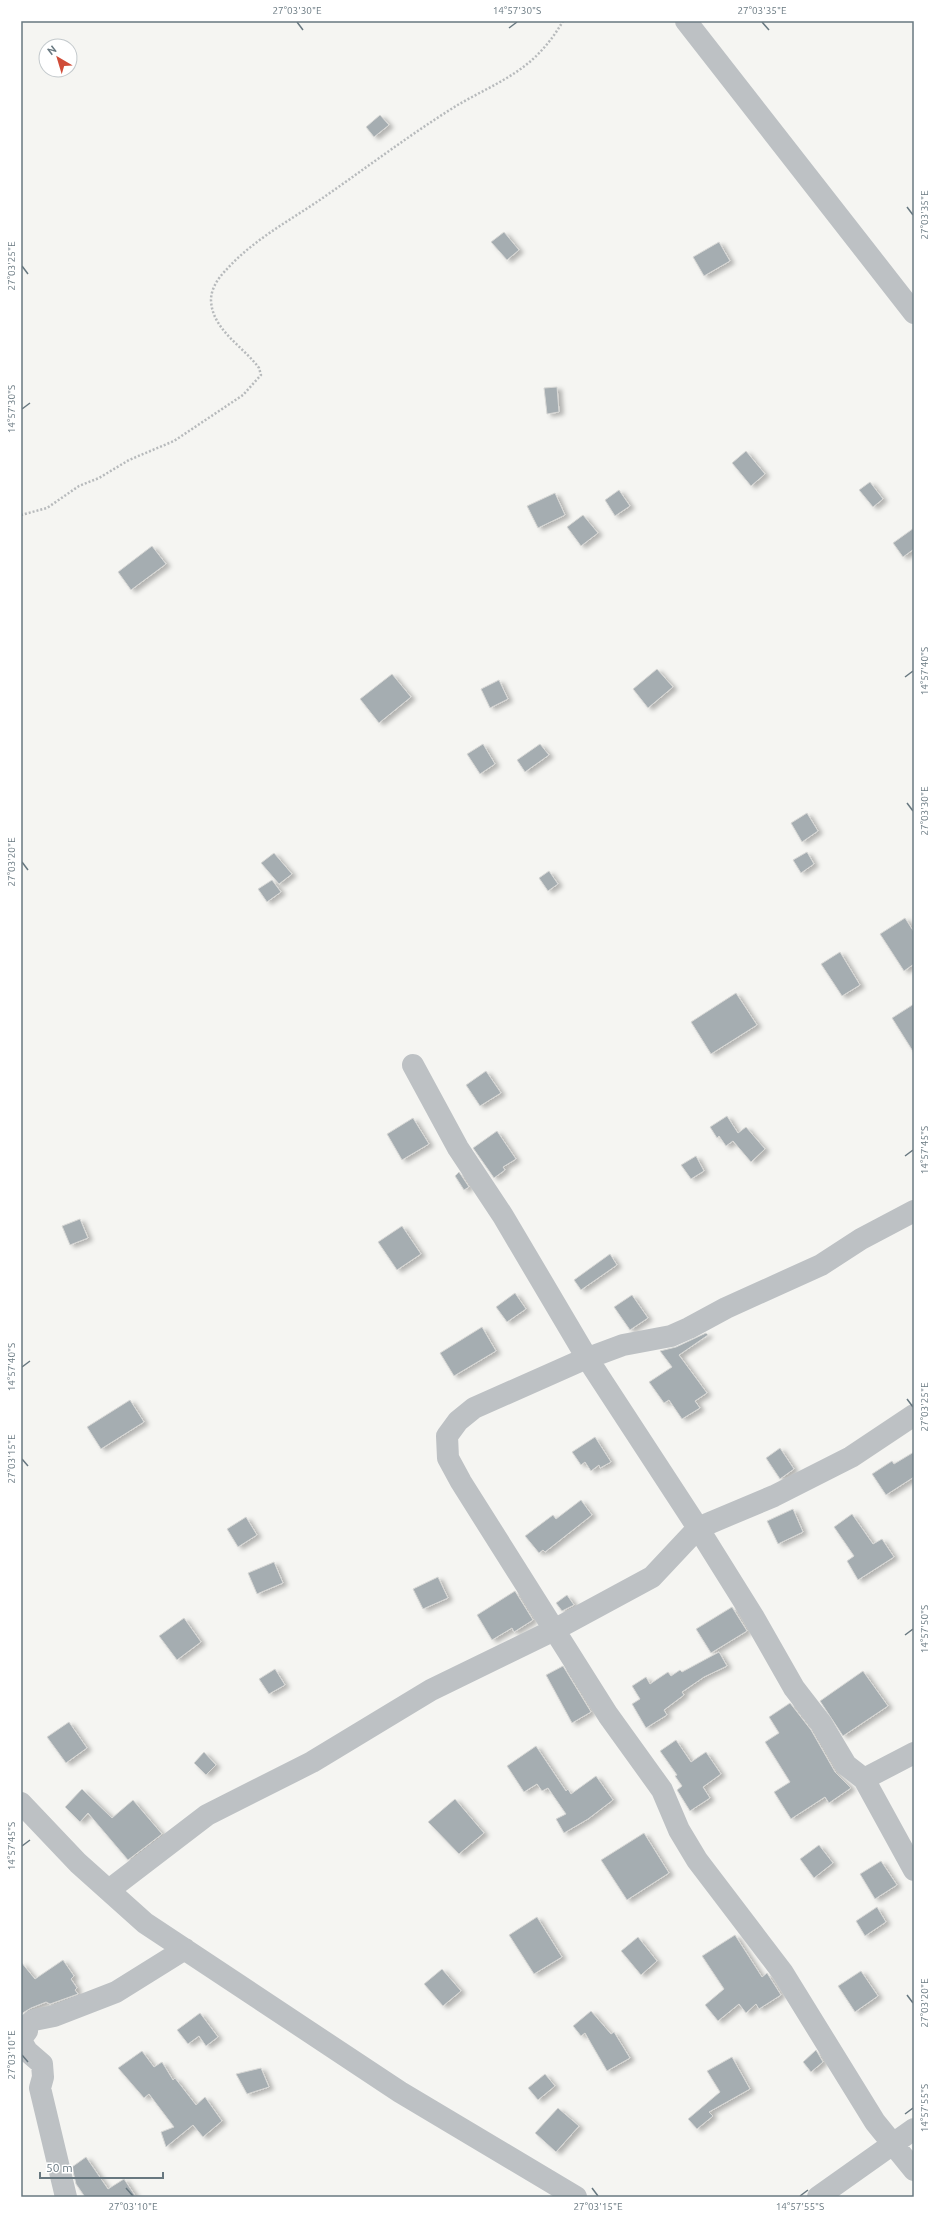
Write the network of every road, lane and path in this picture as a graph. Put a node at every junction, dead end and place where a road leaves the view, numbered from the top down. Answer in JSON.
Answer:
{"nodes":[{"id":1,"x":563,"y":21,"type":"edge"},
{"id":2,"x":686,"y":21,"type":"edge"},
{"id":3,"x":914,"y":313,"type":"edge"},
{"id":4,"x":21,"y":515,"type":"edge"},
{"id":5,"x":413,"y":1066,"type":"dead end"},
{"id":6,"x":914,"y":1211,"type":"edge"},
{"id":7,"x":587,"y":1358,"type":"junction"},
{"id":8,"x":914,"y":1415,"type":"edge"},
{"id":9,"x":698,"y":1528,"type":"junction"},
{"id":10,"x":554,"y":1630,"type":"junction"},
{"id":11,"x":914,"y":1753,"type":"edge"},
{"id":12,"x":864,"y":1780,"type":"junction"},
{"id":13,"x":21,"y":1803,"type":"edge"},
{"id":14,"x":914,"y":1870,"type":"edge"},
{"id":15,"x":109,"y":1890,"type":"junction"},
{"id":16,"x":185,"y":1949,"type":"junction"},
{"id":17,"x":21,"y":2040,"type":"edge"},
{"id":18,"x":914,"y":2128,"type":"edge"},
{"id":19,"x":891,"y":2144,"type":"junction"},
{"id":20,"x":914,"y":2170,"type":"edge"},
{"id":21,"x":66,"y":2197,"type":"edge"},
{"id":22,"x":576,"y":2197,"type":"edge"},
{"id":23,"x":818,"y":2197,"type":"edge"}],
"edges":[{"from":1,"to":4,"type":"path"},
{"from":2,"to":3,"type":"street"},
{"from":5,"to":7,"type":"street"},
{"from":6,"to":7,"type":"street"},
{"from":7,"to":9,"type":"street"},
{"from":7,"to":10,"type":"street"},
{"from":8,"to":9,"type":"street"},
{"from":9,"to":10,"type":"street"},
{"from":9,"to":12,"type":"street"},
{"from":10,"to":15,"type":"street"},
{"from":10,"to":19,"type":"street"},
{"from":11,"to":12,"type":"street"},
{"from":12,"to":14,"type":"street"},
{"from":13,"to":15,"type":"street"},
{"from":15,"to":16,"type":"street"},
{"from":16,"to":17,"type":"street"},
{"from":16,"to":22,"type":"street"},
{"from":17,"to":21,"type":"street"},
{"from":18,"to":19,"type":"street"},
{"from":19,"to":20,"type":"street"},
{"from":19,"to":23,"type":"street"}]}
